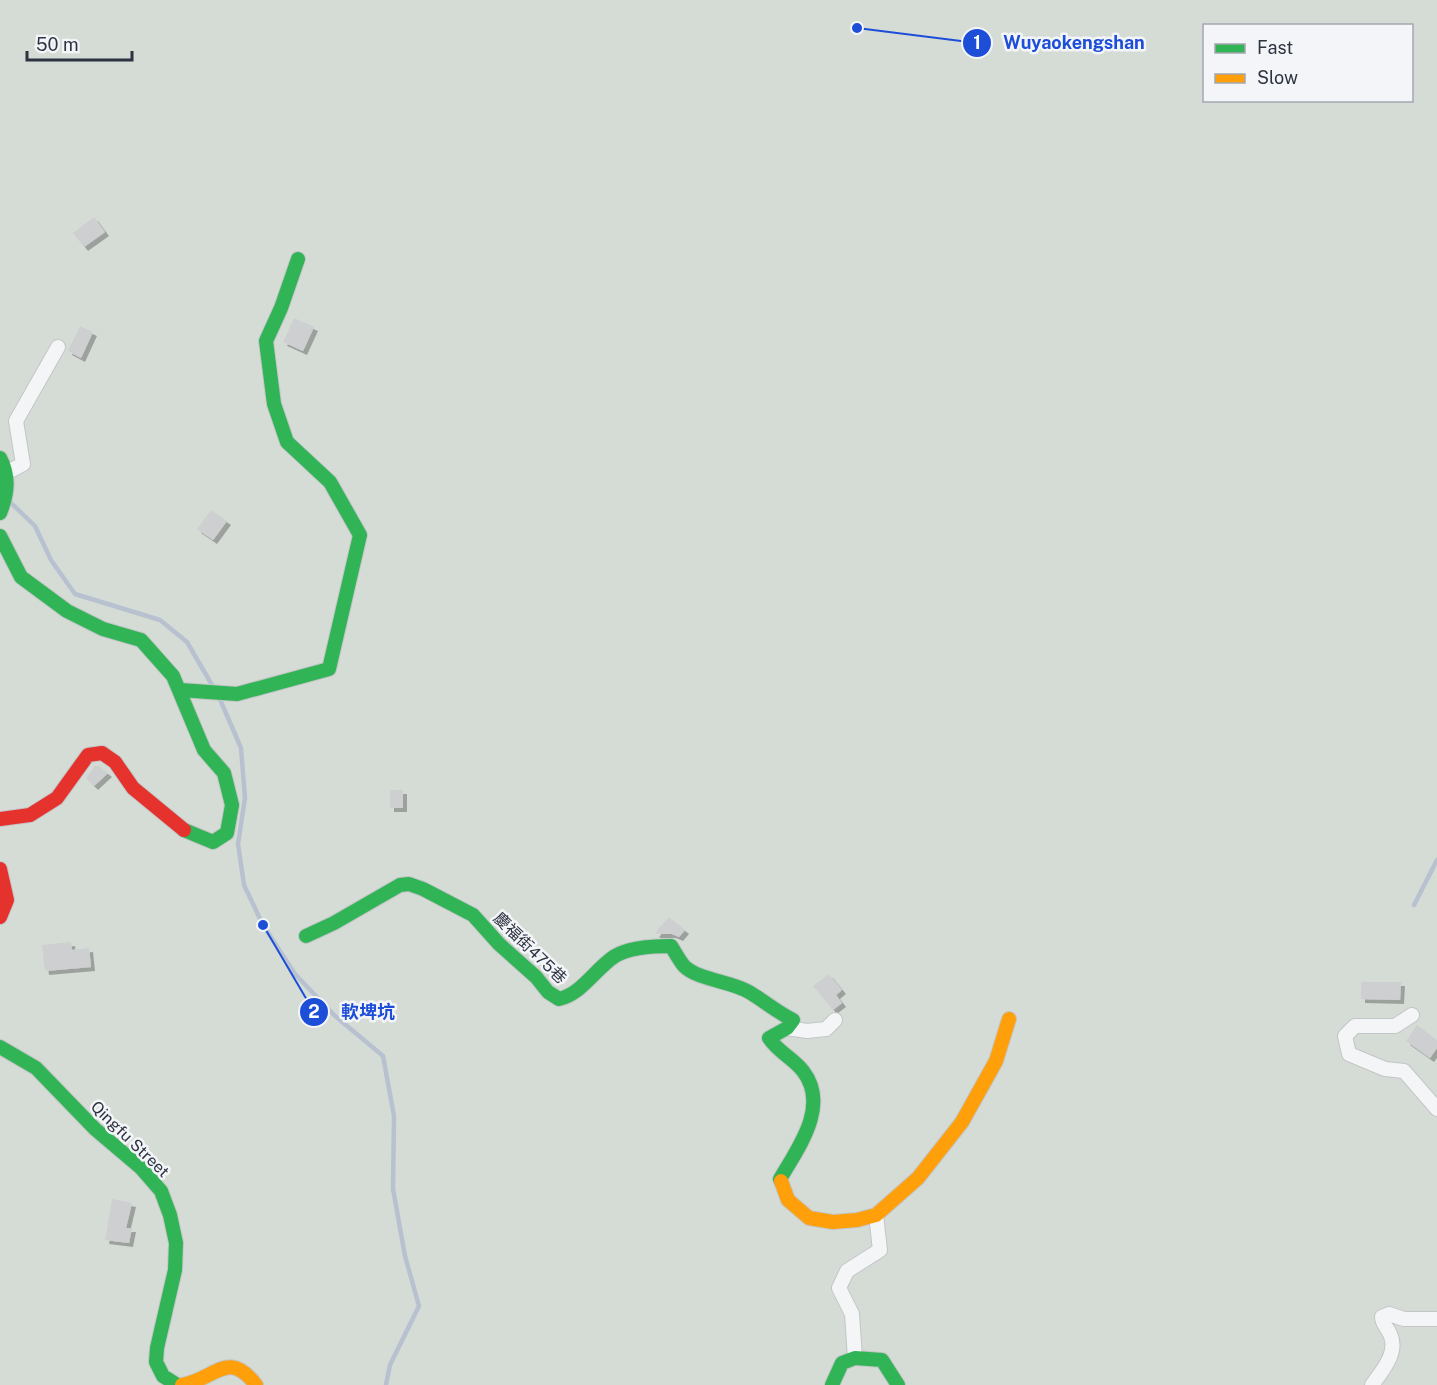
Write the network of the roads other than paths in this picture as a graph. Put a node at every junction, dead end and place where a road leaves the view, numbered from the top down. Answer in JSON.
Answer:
{"nodes":[{"id":1,"x":298,"y":259,"type":"dead end"},
{"id":2,"x":58,"y":347,"type":"dead end"},
{"id":3,"x":4,"y":466,"type":"edge"},
{"id":4,"x":0,"y":513,"type":"edge"},
{"id":5,"x":0,"y":536,"type":"edge"},
{"id":6,"x":180,"y":690,"type":"junction"},
{"id":7,"x":0,"y":819,"type":"edge"},
{"id":8,"x":0,"y":869,"type":"edge"},
{"id":9,"x":0,"y":917,"type":"edge"},
{"id":10,"x":306,"y":936,"type":"dead end"},
{"id":11,"x":1412,"y":1015,"type":"dead end"},
{"id":12,"x":1009,"y":1019,"type":"dead end"},
{"id":13,"x":835,"y":1020,"type":"dead end"},
{"id":14,"x":787,"y":1028,"type":"junction"},
{"id":15,"x":0,"y":1047,"type":"edge"},
{"id":16,"x":1437,"y":1109,"type":"edge"},
{"id":17,"x":876,"y":1215,"type":"junction"},
{"id":18,"x":1437,"y":1319,"type":"edge"},
{"id":19,"x":855,"y":1358,"type":"junction"},
{"id":20,"x":179,"y":1385,"type":"edge"},
{"id":21,"x":256,"y":1385,"type":"edge"},
{"id":22,"x":832,"y":1385,"type":"edge"},
{"id":23,"x":898,"y":1385,"type":"edge"},
{"id":24,"x":1372,"y":1385,"type":"edge"}],
"edges":[{"from":1,"to":6,"type":"street"},
{"from":2,"to":3,"type":"street"},
{"from":3,"to":4,"type":"street"},
{"from":5,"to":6,"type":"street"},
{"from":6,"to":7,"type":"street"},
{"from":8,"to":9,"type":"street"},
{"from":10,"to":14,"type":"street","name":"慶福街475巷"},
{"from":11,"to":16,"type":"street"},
{"from":12,"to":17,"type":"street"},
{"from":13,"to":14,"type":"street"},
{"from":14,"to":17,"type":"street"},
{"from":15,"to":20,"type":"street","name":"Qingfu Street"},
{"from":17,"to":19,"type":"street"},
{"from":18,"to":24,"type":"street"},
{"from":19,"to":22,"type":"street"},
{"from":19,"to":23,"type":"street"},
{"from":20,"to":21,"type":"street","name":"Qingfu Street"}]}
